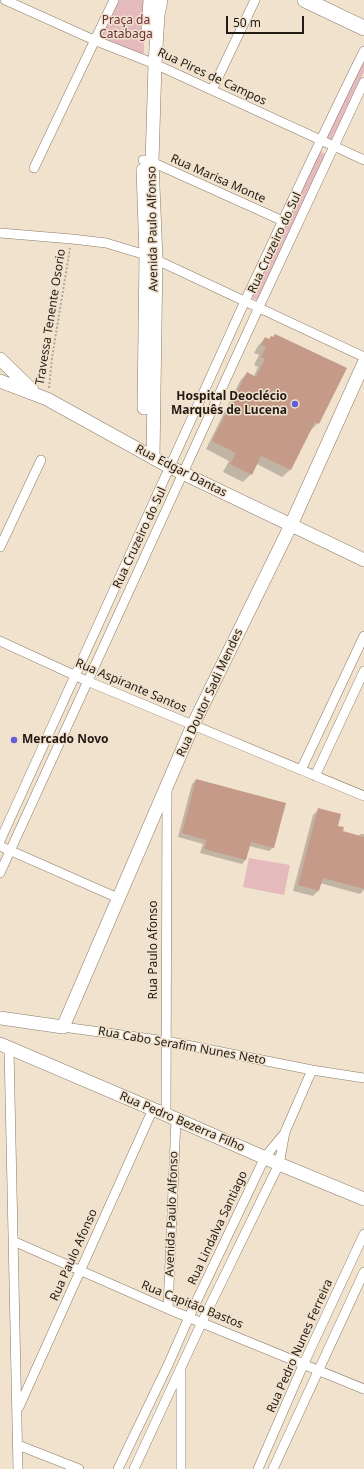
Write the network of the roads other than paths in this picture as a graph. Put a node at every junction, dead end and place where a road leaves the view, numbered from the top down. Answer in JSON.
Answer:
{"nodes":[{"id":1,"x":5,"y":0,"type":"edge"},
{"id":2,"x":114,"y":0,"type":"edge"},
{"id":3,"x":150,"y":0,"type":"edge"},
{"id":4,"x":160,"y":0,"type":"edge"},
{"id":5,"x":255,"y":0,"type":"edge"},
{"id":6,"x":305,"y":0,"type":"edge"},
{"id":7,"x":364,"y":28,"type":"edge"},
{"id":8,"x":94,"y":40,"type":"junction"},
{"id":9,"x":364,"y":50,"type":"edge"},
{"id":10,"x":151,"y":62,"type":"junction"},
{"id":11,"x":364,"y":82,"type":"edge"},
{"id":12,"x":212,"y":90,"type":"junction"},
{"id":13,"x":320,"y":140,"type":"junction"},
{"id":14,"x":334,"y":146,"type":"junction"},
{"id":15,"x":364,"y":160,"type":"edge"},
{"id":16,"x":147,"y":161,"type":"junction"},
{"id":17,"x":34,"y":168,"type":"dead end"},
{"id":18,"x":283,"y":221,"type":"junction"},
{"id":19,"x":0,"y":233,"type":"edge"},
{"id":20,"x":151,"y":257,"type":"junction"},
{"id":21,"x":245,"y":301,"type":"junction"},
{"id":22,"x":259,"y":307,"type":"junction"},
{"id":23,"x":364,"y":356,"type":"edge"},
{"id":24,"x":0,"y":359,"type":"edge"},
{"id":25,"x":364,"y":363,"type":"edge"},
{"id":26,"x":0,"y":381,"type":"edge"},
{"id":27,"x":42,"y":396,"type":"junction"},
{"id":28,"x":148,"y":456,"type":"junction"},
{"id":29,"x":41,"y":460,"type":"dead end"},
{"id":30,"x":170,"y":467,"type":"junction"},
{"id":31,"x":183,"y":474,"type":"junction"},
{"id":32,"x":290,"y":525,"type":"junction"},
{"id":33,"x":134,"y":546,"type":"junction"},
{"id":34,"x":0,"y":547,"type":"edge"},
{"id":35,"x":147,"y":552,"type":"junction"},
{"id":36,"x":364,"y":560,"type":"edge"},
{"id":37,"x":94,"y":634,"type":"junction"},
{"id":38,"x":364,"y":636,"type":"edge"},
{"id":39,"x":106,"y":640,"type":"junction"},
{"id":40,"x":0,"y":641,"type":"edge"},
{"id":41,"x":364,"y":671,"type":"edge"},
{"id":42,"x":76,"y":675,"type":"junction"},
{"id":43,"x":87,"y":681,"type":"junction"},
{"id":44,"x":193,"y":725,"type":"junction"},
{"id":45,"x":301,"y":770,"type":"junction"},
{"id":46,"x":315,"y":776,"type":"junction"},
{"id":47,"x":167,"y":786,"type":"junction"},
{"id":48,"x":364,"y":796,"type":"edge"},
{"id":49,"x":0,"y":841,"type":"edge"},
{"id":50,"x":0,"y":846,"type":"edge"},
{"id":51,"x":10,"y":851,"type":"junction"},
{"id":52,"x":0,"y":873,"type":"edge"},
{"id":53,"x":118,"y":898,"type":"junction"},
{"id":54,"x":0,"y":1018,"type":"edge"},
{"id":55,"x":63,"y":1027,"type":"junction"},
{"id":56,"x":166,"y":1041,"type":"junction"},
{"id":57,"x":5,"y":1046,"type":"edge"},
{"id":58,"x":312,"y":1070,"type":"junction"},
{"id":59,"x":364,"y":1078,"type":"edge"},
{"id":60,"x":153,"y":1110,"type":"junction"},
{"id":61,"x":171,"y":1117,"type":"junction"},
{"id":62,"x":285,"y":1132,"type":"junction"},
{"id":63,"x":265,"y":1157,"type":"junction"},
{"id":64,"x":279,"y":1164,"type":"junction"},
{"id":65,"x":364,"y":1199,"type":"edge"},
{"id":66,"x":364,"y":1234,"type":"edge"},
{"id":67,"x":13,"y":1241,"type":"junction"},
{"id":68,"x":350,"y":1263,"type":"junction"},
{"id":69,"x":80,"y":1271,"type":"junction"},
{"id":70,"x":364,"y":1271,"type":"edge"},
{"id":71,"x":168,"y":1309,"type":"junction"},
{"id":72,"x":189,"y":1317,"type":"junction"},
{"id":73,"x":202,"y":1322,"type":"junction"},
{"id":74,"x":304,"y":1363,"type":"junction"},
{"id":75,"x":181,"y":1368,"type":"junction"},
{"id":76,"x":319,"y":1370,"type":"junction"},
{"id":77,"x":364,"y":1389,"type":"edge"},
{"id":78,"x":18,"y":1410,"type":"junction"},
{"id":79,"x":18,"y":1445,"type":"junction"},
{"id":80,"x":262,"y":1468,"type":"edge"},
{"id":81,"x":18,"y":1469,"type":"edge"},
{"id":82,"x":79,"y":1469,"type":"edge"},
{"id":83,"x":118,"y":1469,"type":"edge"},
{"id":84,"x":134,"y":1469,"type":"edge"},
{"id":85,"x":181,"y":1469,"type":"edge"},
{"id":86,"x":273,"y":1469,"type":"edge"}],
"edges":[{"from":1,"to":8,"type":"street","name":"Rua Pires de Campos"},
{"from":2,"to":8,"type":"street"},
{"from":3,"to":10,"type":"street","name":"Avenida Paulo Alfonso"},
{"from":4,"to":10,"type":"street","name":"Avenida Paulo Alfonso"},
{"from":5,"to":12,"type":"street"},
{"from":6,"to":7,"type":"main road"},
{"from":8,"to":10,"type":"street","name":"Rua Pires de Campos"},
{"from":8,"to":17,"type":"street"},
{"from":9,"to":13,"type":"street","name":"Rua Cruzeiro do Sul"},
{"from":10,"to":12,"type":"street","name":"Rua Pires de Campos"},
{"from":10,"to":16,"type":"street","name":"Avenida Paulo Alfonso"},
{"from":11,"to":14,"type":"street","name":"Rua Cruzeiro do Sul"},
{"from":12,"to":13,"type":"street","name":"Rua Pires de Campos"},
{"from":13,"to":14,"type":"street","name":"Rua Pires de Campos"},
{"from":13,"to":18,"type":"street","name":"Rua Cruzeiro do Sul"},
{"from":14,"to":15,"type":"street","name":"Rua Pires de Campos"},
{"from":14,"to":22,"type":"street","name":"Rua Cruzeiro do Sul"},
{"from":16,"to":18,"type":"street","name":"Rua Marisa Monte"},
{"from":16,"to":20,"type":"street","name":"Avenida Paulo Alfonso"},
{"from":18,"to":21,"type":"street","name":"Rua Cruzeiro do Sul"},
{"from":19,"to":20,"type":"street"},
{"from":20,"to":21,"type":"street"},
{"from":20,"to":28,"type":"street","name":"Avenida Paulo Alfonso"},
{"from":21,"to":22,"type":"street"},
{"from":21,"to":30,"type":"street","name":"Rua Cruzeiro do Sul"},
{"from":22,"to":23,"type":"street"},
{"from":22,"to":31,"type":"street","name":"Rua Cruzeiro do Sul"},
{"from":24,"to":27,"type":"street"},
{"from":25,"to":32,"type":"street","name":"Rua Doutor Sadi Mendes"},
{"from":26,"to":27,"type":"street","name":"Rua Edgar Dantas"},
{"from":27,"to":28,"type":"street","name":"Rua Edgar Dantas"},
{"from":28,"to":30,"type":"street","name":"Rua Edgar Dantas"},
{"from":29,"to":34,"type":"street"},
{"from":30,"to":31,"type":"street","name":"Rua Edgar Dantas"},
{"from":30,"to":33,"type":"street","name":"Rua Cruzeiro do Sul"},
{"from":31,"to":32,"type":"street","name":"Rua Edgar Dantas"},
{"from":31,"to":35,"type":"street","name":"Rua Cruzeiro do Sul"},
{"from":32,"to":36,"type":"street","name":"Rua Edgar Dantas"},
{"from":32,"to":44,"type":"street","name":"Rua Doutor Sadi Mendes"},
{"from":33,"to":35,"type":"street"},
{"from":33,"to":37,"type":"street","name":"Rua Cruzeiro do Sul"},
{"from":35,"to":39,"type":"street","name":"Rua Cruzeiro do Sul"},
{"from":37,"to":39,"type":"street"},
{"from":37,"to":42,"type":"street","name":"Rua Cruzeiro do Sul"},
{"from":38,"to":45,"type":"street"},
{"from":39,"to":43,"type":"street","name":"Rua Cruzeiro do Sul"},
{"from":40,"to":42,"type":"street","name":"Rua Aspirante Santos"},
{"from":41,"to":46,"type":"street"},
{"from":42,"to":43,"type":"street","name":"Rua Aspirante Santos"},
{"from":42,"to":49,"type":"street","name":"Rua Cruzeiro do Sul"},
{"from":43,"to":44,"type":"street","name":"Rua Aspirante Santos"},
{"from":43,"to":51,"type":"street","name":"Rua Cruzeiro do Sul"},
{"from":44,"to":45,"type":"street","name":"Rua Aspirante Santos"},
{"from":44,"to":47,"type":"street","name":"Rua Doutor Sadi Mendes"},
{"from":45,"to":46,"type":"street","name":"Rua Aspirante Santos"},
{"from":46,"to":48,"type":"street","name":"Rua Aspirante Santos"},
{"from":47,"to":53,"type":"street","name":"Rua Doutor Sadi Mendes"},
{"from":47,"to":56,"type":"street","name":"Rua Paulo Afonso"},
{"from":50,"to":51,"type":"street"},
{"from":51,"to":52,"type":"street","name":"Rua Cruzeiro do Sul"},
{"from":51,"to":53,"type":"street"},
{"from":53,"to":55,"type":"street","name":"Rua Doutor Sadi Mendes"},
{"from":54,"to":55,"type":"street","name":"Rua Cabo Serafim Nunes Neto"},
{"from":55,"to":56,"type":"street","name":"Rua Cabo Serafim Nunes Neto"},
{"from":56,"to":58,"type":"street","name":"Rua Cabo Serafim Nunes Neto"},
{"from":56,"to":61,"type":"street","name":"Rua Paulo Afonso"},
{"from":57,"to":60,"type":"street","name":"Rua Pedro Bezerra Filho"},
{"from":57,"to":67,"type":"street"},
{"from":58,"to":59,"type":"street","name":"Rua Cabo Serafim Nunes Neto"},
{"from":58,"to":62,"type":"street","name":"Rua Lindalva Santiago"},
{"from":60,"to":61,"type":"street","name":"Rua Pedro Bezerra Filho"},
{"from":60,"to":69,"type":"street","name":"Rua Paulo Afonso"},
{"from":61,"to":63,"type":"street","name":"Rua Pedro Bezerra Filho"},
{"from":61,"to":71,"type":"street","name":"Avenida Paulo Alfonso"},
{"from":62,"to":63,"type":"street","name":"Rua Lindalva Santiago"},
{"from":62,"to":64,"type":"street","name":"Rua Lindalva Santiago"},
{"from":63,"to":64,"type":"street","name":"Rua Pedro Bezerra Filho"},
{"from":63,"to":72,"type":"street","name":"Rua Lindalva Santiago"},
{"from":64,"to":65,"type":"street","name":"Rua Pedro Bezerra Filho"},
{"from":64,"to":73,"type":"street","name":"Rua Lindalva Santiago"},
{"from":66,"to":68,"type":"street","name":"Rua Pedro Nunes Ferreira"},
{"from":67,"to":69,"type":"street","name":"Rua Capitão Bastos"},
{"from":67,"to":78,"type":"street"},
{"from":68,"to":70,"type":"street"},
{"from":68,"to":74,"type":"street","name":"Rua Pedro Nunes Ferreira"},
{"from":69,"to":71,"type":"street","name":"Rua Capitão Bastos"},
{"from":69,"to":78,"type":"street","name":"Rua Paulo Afonso"},
{"from":70,"to":76,"type":"street"},
{"from":71,"to":72,"type":"street","name":"Rua Capitão Bastos"},
{"from":72,"to":73,"type":"street","name":"Rua Capitão Bastos"},
{"from":72,"to":83,"type":"street","name":"Rua Lindalva Santiago"},
{"from":73,"to":74,"type":"street","name":"Rua Capitão Bastos"},
{"from":73,"to":75,"type":"street","name":"Rua Lindalva Santiago"},
{"from":74,"to":76,"type":"street","name":"Rua Capitão Bastos"},
{"from":74,"to":80,"type":"street","name":"Rua Pedro Nunes Ferreira"},
{"from":75,"to":84,"type":"street","name":"Rua Lindalva Santiago"},
{"from":75,"to":85,"type":"street"},
{"from":76,"to":77,"type":"street","name":"Rua Capitão Bastos"},
{"from":76,"to":86,"type":"street"},
{"from":78,"to":79,"type":"street"},
{"from":79,"to":81,"type":"street"},
{"from":79,"to":82,"type":"street"}]}
